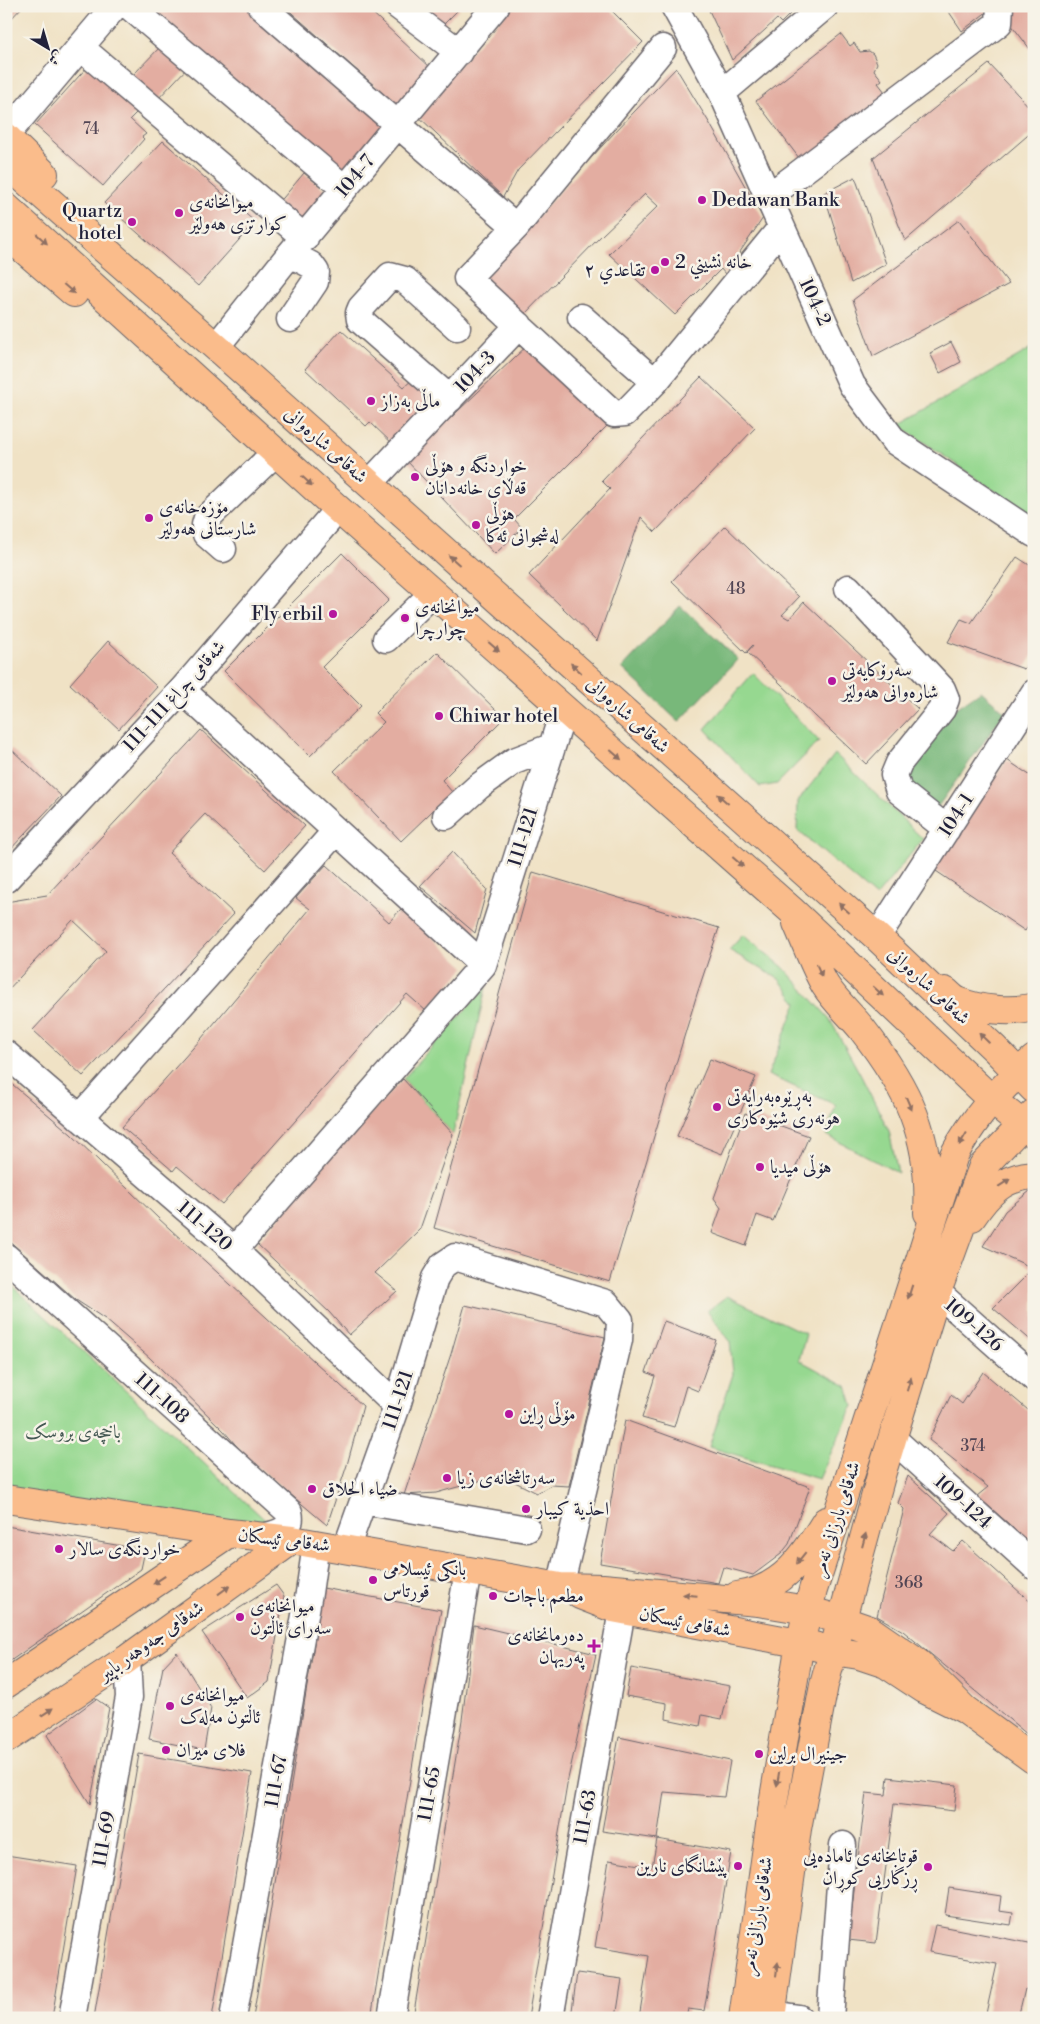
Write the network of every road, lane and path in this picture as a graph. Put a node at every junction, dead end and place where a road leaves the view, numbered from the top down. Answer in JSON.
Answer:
{"nodes":[{"id":1,"x":115,"y":6,"type":"edge"},
{"id":2,"x":129,"y":6,"type":"edge"},
{"id":3,"x":261,"y":6,"type":"edge"},
{"id":4,"x":398,"y":6,"type":"edge"},
{"id":5,"x":496,"y":6,"type":"edge"},
{"id":6,"x":674,"y":6,"type":"edge"},
{"id":7,"x":825,"y":6,"type":"edge"},
{"id":8,"x":1000,"y":6,"type":"edge"},
{"id":9,"x":80,"y":47,"type":"junction"},
{"id":10,"x":663,"y":48,"type":"dead end"},
{"id":11,"x":459,"y":52,"type":"junction"},
{"id":12,"x":722,"y":93,"type":"junction"},
{"id":13,"x":398,"y":125,"type":"junction"},
{"id":14,"x":6,"y":136,"type":"edge"},
{"id":15,"x":6,"y":163,"type":"edge"},
{"id":16,"x":344,"y":188,"type":"junction"},
{"id":17,"x":768,"y":197,"type":"junction"},
{"id":18,"x":6,"y":206,"type":"edge"},
{"id":19,"x":516,"y":227,"type":"junction"},
{"id":20,"x":781,"y":228,"type":"junction"},
{"id":21,"x":6,"y":234,"type":"edge"},
{"id":22,"x":298,"y":246,"type":"junction"},
{"id":23,"x":581,"y":317,"type":"dead end"},
{"id":24,"x":290,"y":319,"type":"dead end"},
{"id":25,"x":519,"y":325,"type":"junction"},
{"id":26,"x":457,"y":327,"type":"dead end"},
{"id":27,"x":216,"y":346,"type":"junction"},
{"id":28,"x":655,"y":382,"type":"junction"},
{"id":29,"x":450,"y":398,"type":"junction"},
{"id":30,"x":274,"y":450,"type":"junction"},
{"id":31,"x":369,"y":484,"type":"junction"},
{"id":32,"x":338,"y":509,"type":"junction"},
{"id":33,"x":1034,"y":534,"type":"edge"},
{"id":34,"x":223,"y":548,"type":"dead end"},
{"id":35,"x":848,"y":588,"type":"dead end"},
{"id":36,"x":433,"y":594,"type":"junction"},
{"id":37,"x":386,"y":639,"type":"dead end"},
{"id":38,"x":182,"y":690,"type":"junction"},
{"id":39,"x":1034,"y":693,"type":"edge"},
{"id":40,"x":564,"y":709,"type":"junction"},
{"id":41,"x":551,"y":747,"type":"junction"},
{"id":42,"x":446,"y":816,"type":"dead end"},
{"id":43,"x":947,"y":829,"type":"junction"},
{"id":44,"x":336,"y":831,"type":"junction"},
{"id":45,"x":6,"y":879,"type":"edge"},
{"id":46,"x":792,"y":910,"type":"junction"},
{"id":47,"x":885,"y":944,"type":"junction"},
{"id":48,"x":483,"y":965,"type":"junction"},
{"id":49,"x":1034,"y":1008,"type":"edge"},
{"id":50,"x":6,"y":1054,"type":"edge"},
{"id":51,"x":1028,"y":1074,"type":"edge"},
{"id":52,"x":992,"y":1100,"type":"junction"},
{"id":53,"x":80,"y":1118,"type":"junction"},
{"id":54,"x":1030,"y":1124,"type":"edge"},
{"id":55,"x":1034,"y":1175,"type":"edge"},
{"id":56,"x":926,"y":1245,"type":"junction"},
{"id":57,"x":953,"y":1248,"type":"junction"},
{"id":58,"x":234,"y":1250,"type":"junction"},
{"id":59,"x":6,"y":1257,"type":"edge"},
{"id":60,"x":937,"y":1292,"type":"junction"},
{"id":61,"x":1034,"y":1378,"type":"edge"},
{"id":62,"x":397,"y":1406,"type":"junction"},
{"id":63,"x":892,"y":1438,"type":"junction"},
{"id":64,"x":847,"y":1488,"type":"junction"},
{"id":65,"x":6,"y":1499,"type":"edge"},
{"id":66,"x":363,"y":1501,"type":"junction"},
{"id":67,"x":527,"y":1529,"type":"dead end"},
{"id":68,"x":229,"y":1534,"type":"junction"},
{"id":69,"x":292,"y":1540,"type":"junction"},
{"id":70,"x":346,"y":1549,"type":"junction"},
{"id":71,"x":1034,"y":1566,"type":"edge"},
{"id":72,"x":468,"y":1570,"type":"junction"},
{"id":73,"x":854,"y":1576,"type":"junction"},
{"id":74,"x":560,"y":1587,"type":"junction"},
{"id":75,"x":722,"y":1598,"type":"junction"},
{"id":76,"x":807,"y":1610,"type":"junction"},
{"id":77,"x":621,"y":1616,"type":"dead end"},
{"id":78,"x":841,"y":1620,"type":"junction"},
{"id":79,"x":710,"y":1627,"type":"junction"},
{"id":80,"x":893,"y":1645,"type":"junction"},
{"id":81,"x":816,"y":1647,"type":"junction"},
{"id":82,"x":127,"y":1659,"type":"junction"},
{"id":83,"x":902,"y":1675,"type":"junction"},
{"id":84,"x":6,"y":1684,"type":"edge"},
{"id":85,"x":964,"y":1709,"type":"junction"},
{"id":86,"x":788,"y":1717,"type":"junction"},
{"id":87,"x":6,"y":1739,"type":"edge"},
{"id":88,"x":812,"y":1747,"type":"junction"},
{"id":89,"x":1034,"y":1760,"type":"edge"},
{"id":90,"x":843,"y":1845,"type":"dead end"},
{"id":91,"x":771,"y":2016,"type":"edge"},
{"id":92,"x":72,"y":2018,"type":"edge"},
{"id":93,"x":233,"y":2018,"type":"edge"},
{"id":94,"x":391,"y":2018,"type":"edge"},
{"id":95,"x":550,"y":2018,"type":"edge"},
{"id":96,"x":743,"y":2018,"type":"edge"},
{"id":97,"x":798,"y":2018,"type":"edge"},
{"id":98,"x":830,"y":2018,"type":"edge"}],
"edges":[{"from":1,"to":9,"type":"street"},
{"from":2,"to":16,"type":"street"},
{"from":3,"to":13,"type":"street"},
{"from":4,"to":11,"type":"street"},
{"from":5,"to":11,"type":"street","name":"104-7"},
{"from":6,"to":12,"type":"street","name":"104-2"},
{"from":7,"to":12,"type":"street"},
{"from":8,"to":17,"type":"street"},
{"from":9,"to":14,"type":"street"},
{"from":9,"to":22,"type":"street"},
{"from":10,"to":19,"type":"street"},
{"from":11,"to":13,"type":"street","name":"104-7"},
{"from":12,"to":17,"type":"street","name":"104-2"},
{"from":13,"to":16,"type":"street","name":"104-7"},
{"from":13,"to":19,"type":"street"},
{"from":14,"to":27,"type":"main road","name":"شەقامی شارەوانی"},
{"from":15,"to":27,"type":"main road","name":"شەقامی شارەوانی"},
{"from":16,"to":22,"type":"street","name":"104-7"},
{"from":17,"to":20,"type":"street","name":"104-2"},
{"from":18,"to":30,"type":"main road","name":"شەقامی شارەوانی","one_way":true},
{"from":19,"to":25,"type":"street"},
{"from":20,"to":28,"type":"street"},
{"from":20,"to":33,"type":"street","name":"104-2"},
{"from":21,"to":30,"type":"main road","name":"شەقامی شارەوانی","one_way":true},
{"from":22,"to":24,"type":"street"},
{"from":22,"to":27,"type":"street","name":"104-7"},
{"from":23,"to":28,"type":"street"},
{"from":25,"to":28,"type":"street"},
{"from":25,"to":29,"type":"street","name":"104-3"},
{"from":26,"to":29,"type":"street"},
{"from":27,"to":31,"type":"main road","name":"شەقامی شارەوانی"},
{"from":29,"to":31,"type":"street","name":"104-3"},
{"from":30,"to":32,"type":"main road","name":"شەقامی شارەوانی","one_way":true},
{"from":30,"to":34,"type":"street"},
{"from":47,"to":31,"type":"main road","name":"شەقامی شارەوانی","one_way":true},
{"from":32,"to":36,"type":"main road","name":"شەقامی شارەوانی"},
{"from":32,"to":38,"type":"street","name":"شەقامی چراغ 111-111"},
{"from":35,"to":43,"type":"street"},
{"from":36,"to":37,"type":"street"},
{"from":36,"to":40,"type":"main road","name":"شەقامی شارەوانی","one_way":true},
{"from":38,"to":44,"type":"street"},
{"from":38,"to":45,"type":"street","name":"شەقامی چراغ 111-111"},
{"from":39,"to":43,"type":"street","name":"104-1"},
{"from":40,"to":41,"type":"street","name":"111-121"},
{"from":40,"to":46,"type":"main road","name":"شەقامی شارەوانی","one_way":true},
{"from":41,"to":42,"type":"street"},
{"from":41,"to":48,"type":"street","name":"111-121"},
{"from":43,"to":47,"type":"street","name":"104-1"},
{"from":44,"to":48,"type":"street"},
{"from":44,"to":53,"type":"street"},
{"from":46,"to":52,"type":"main road","name":"شەقامی شارەوانی","one_way":true},
{"from":46,"to":56,"type":"main road","one_way":true},
{"from":47,"to":49,"type":"main road"},
{"from":51,"to":47,"type":"main road","name":"شەقامی شارەوانی","one_way":true},
{"from":48,"to":58,"type":"street"},
{"from":50,"to":53,"type":"street","name":"111-120"},
{"from":51,"to":52,"type":"main road","name":"شەقامی بارزانی نەمر"},
{"from":52,"to":54,"type":"main road","name":"شەقامی شارەوانی"},
{"from":52,"to":56,"type":"main road","name":"شەقامی بارزانی نەمر","one_way":true},
{"from":53,"to":58,"type":"street","name":"111-120"},
{"from":54,"to":57,"type":"main road","name":"شەقامی بارزانی نەمر"},
{"from":57,"to":55,"type":"main road","one_way":true},
{"from":56,"to":64,"type":"main road","name":"شەقامی بارزانی نەمر","one_way":true},
{"from":57,"to":60,"type":"main road","name":"شەقامی بارزانی نەمر"},
{"from":58,"to":62,"type":"street","name":"111-120"},
{"from":59,"to":69,"type":"street","name":"111-108"},
{"from":60,"to":61,"type":"street","name":"109-126"},
{"from":63,"to":60,"type":"main road","name":"شەقامی بارزانی نەمر","one_way":true},
{"from":62,"to":66,"type":"street","name":"111-121"},
{"from":62,"to":74,"type":"street","name":"111-121"},
{"from":63,"to":71,"type":"street","name":"109-124"},
{"from":73,"to":63,"type":"main road","name":"شەقامی بارزانی نەمر","one_way":true},
{"from":64,"to":75,"type":"main road","one_way":true},
{"from":64,"to":76,"type":"main road","name":"شەقامی بارزانی نەمر"},
{"from":65,"to":68,"type":"main road","name":"شەقامی ئیسکان"},
{"from":66,"to":67,"type":"street"},
{"from":66,"to":70,"type":"street","name":"111-121"},
{"from":68,"to":69,"type":"main road","name":"شەقامی ئیسکان"},
{"from":68,"to":84,"type":"main road","one_way":true},
{"from":69,"to":70,"type":"main road","name":"شەقامی ئیسکان"},
{"from":82,"to":69,"type":"main road","name":"شەقامی جەوهەر باپیر","one_way":true},
{"from":69,"to":93,"type":"street","name":"111-67"},
{"from":70,"to":72,"type":"main road","name":"شەقامی ئیسکان"},
{"from":72,"to":74,"type":"main road","name":"شەقامی ئیسکان"},
{"from":72,"to":94,"type":"street","name":"111-65"},
{"from":73,"to":78,"type":"main road","name":"شەقامی بارزانی نەمر"},
{"from":73,"to":80,"type":"main road"},
{"from":75,"to":74,"type":"main road","name":"شەقامی ئیسکان","one_way":true},
{"from":74,"to":79,"type":"main road","name":"شەقامی ئیسکان"},
{"from":75,"to":76,"type":"main road","name":"شەقامی ئیسکان"},
{"from":76,"to":78,"type":"main road","name":"شەقامی ئیسکان"},
{"from":76,"to":81,"type":"main road","name":"شەقامی بارزانی نەمر"},
{"from":77,"to":95,"type":"street","name":"111-63"},
{"from":78,"to":80,"type":"main road","name":"شەقامی ئیسکان"},
{"from":78,"to":81,"type":"main road","name":"شەقامی بارزانی نەمر"},
{"from":79,"to":81,"type":"main road","name":"شەقامی ئیسکان"},
{"from":79,"to":86,"type":"main road"},
{"from":80,"to":85,"type":"main road"},
{"from":81,"to":83,"type":"main road","name":"شەقامی ئیسکان"},
{"from":81,"to":86,"type":"main road","name":"شەقامی بارزانی نەمر"},
{"from":81,"to":88,"type":"main road","name":"شەقامی بارزانی نەمر"},
{"from":87,"to":82,"type":"main road","name":"شەقامی جەوهەر باپیر","one_way":true},
{"from":82,"to":92,"type":"street","name":"111-69"},
{"from":83,"to":85,"type":"main road","name":"شەقامی ئیسکان"},
{"from":83,"to":88,"type":"main road"},
{"from":85,"to":89,"type":"main road"},
{"from":86,"to":96,"type":"main road","name":"شەقامی بارزانی نەمر","one_way":true},
{"from":91,"to":88,"type":"main road","name":"شەقامی بارزانی نەمر","one_way":true},
{"from":90,"to":98,"type":"street"},
{"from":91,"to":97,"type":"street"}]}
